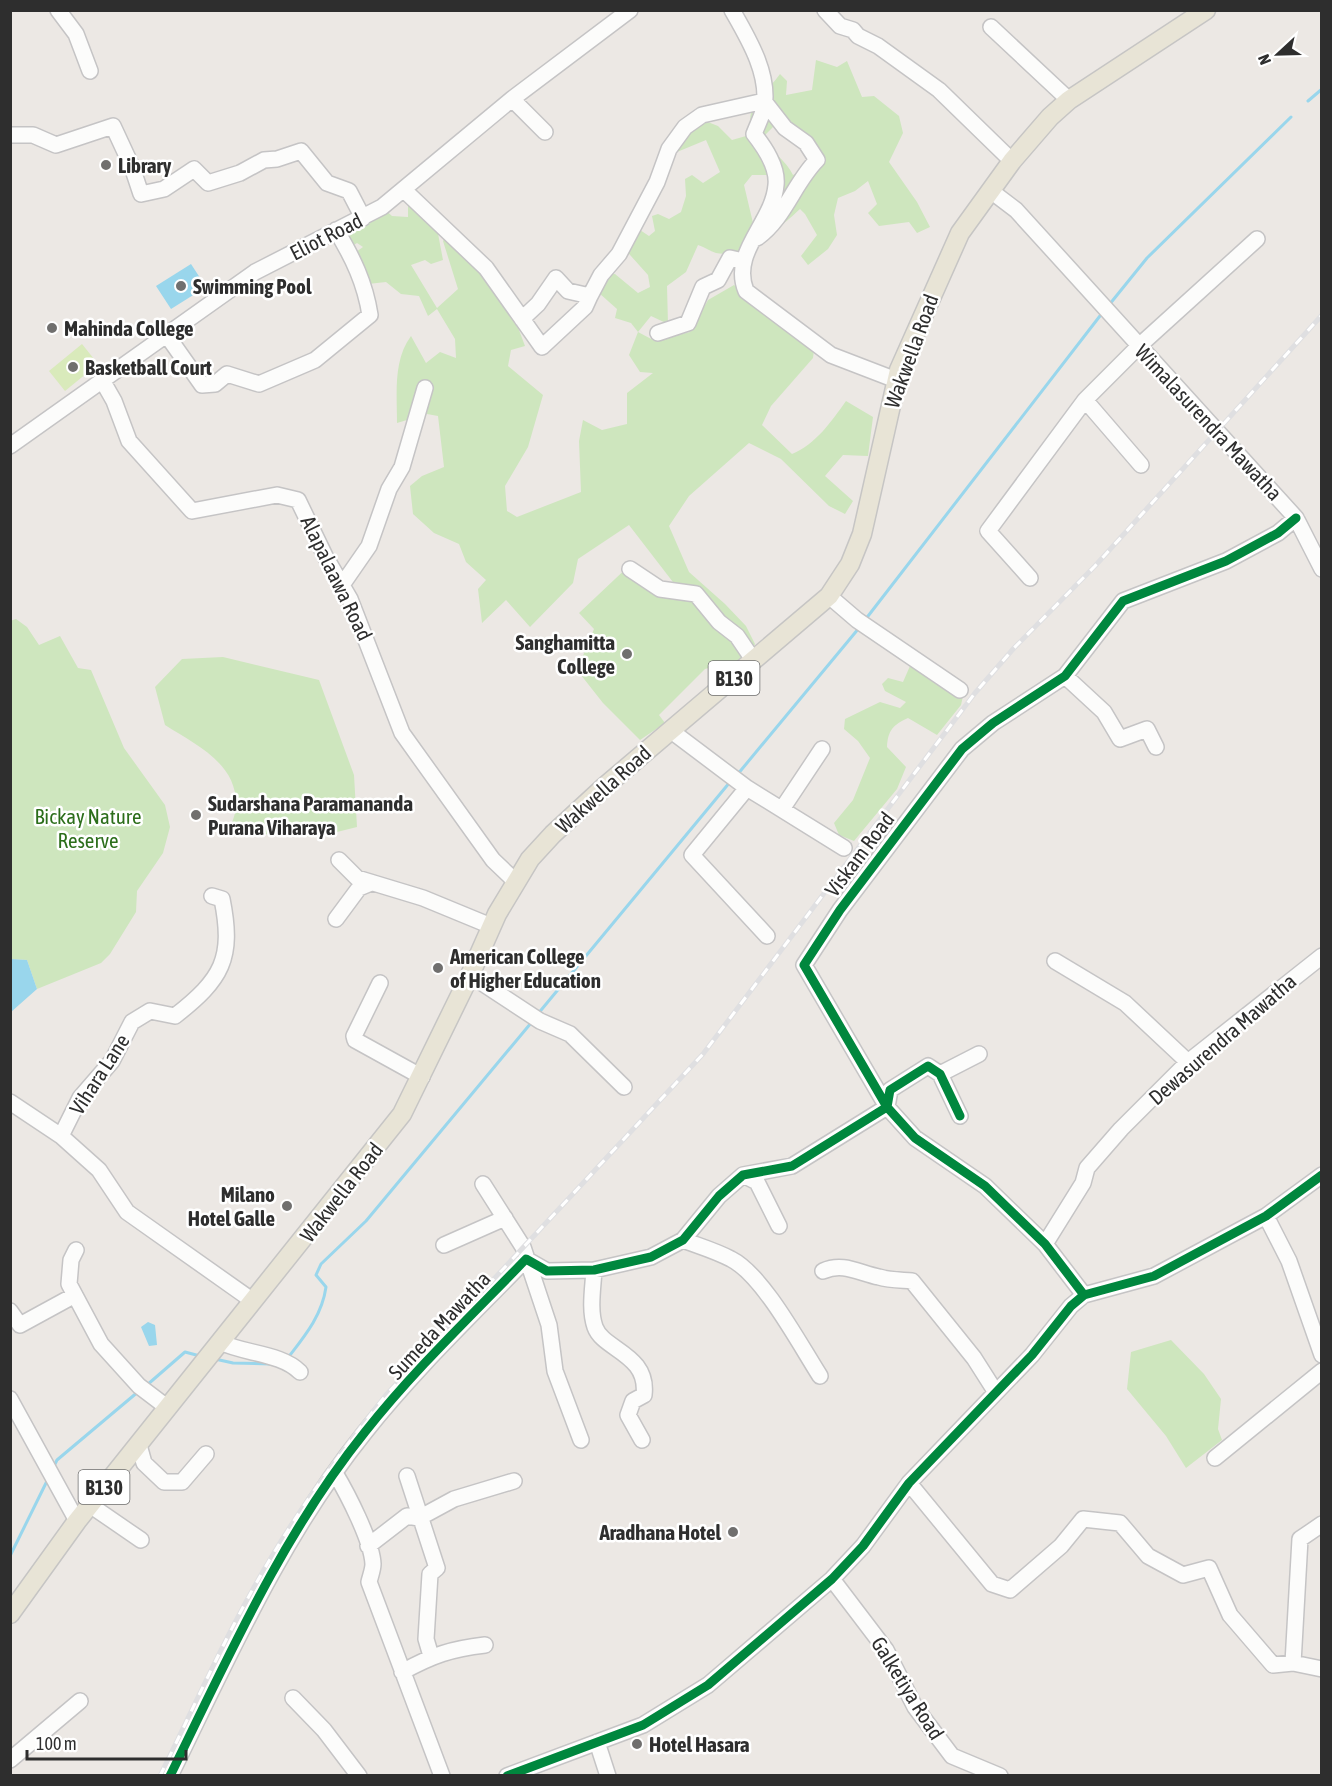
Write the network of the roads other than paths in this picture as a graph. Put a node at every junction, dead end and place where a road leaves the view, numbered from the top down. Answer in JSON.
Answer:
{"nodes":[{"id":1,"x":58,"y":10,"type":"edge"},
{"id":2,"x":630,"y":10,"type":"edge"},
{"id":3,"x":732,"y":10,"type":"edge"},
{"id":4,"x":825,"y":10,"type":"edge"},
{"id":5,"x":1206,"y":10,"type":"edge"},
{"id":6,"x":991,"y":27,"type":"dead end"},
{"id":7,"x":90,"y":71,"type":"dead end"},
{"id":8,"x":512,"y":99,"type":"junction"},
{"id":9,"x":1069,"y":100,"type":"junction"},
{"id":10,"x":764,"y":101,"type":"junction"},
{"id":11,"x":545,"y":132,"type":"dead end"},
{"id":12,"x":10,"y":135,"type":"edge"},
{"id":13,"x":1012,"y":160,"type":"junction"},
{"id":14,"x":404,"y":190,"type":"junction"},
{"id":15,"x":991,"y":191,"type":"junction"},
{"id":16,"x":363,"y":218,"type":"junction"},
{"id":17,"x":336,"y":230,"type":"junction"},
{"id":18,"x":754,"y":240,"type":"junction"},
{"id":19,"x":1257,"y":240,"type":"dead end"},
{"id":20,"x":743,"y":261,"type":"junction"},
{"id":21,"x":590,"y":296,"type":"junction"},
{"id":22,"x":522,"y":319,"type":"junction"},
{"id":23,"x":658,"y":333,"type":"dead end"},
{"id":24,"x":166,"y":334,"type":"junction"},
{"id":25,"x":1139,"y":346,"type":"junction"},
{"id":26,"x":102,"y":380,"type":"junction"},
{"id":27,"x":896,"y":380,"type":"junction"},
{"id":28,"x":425,"y":388,"type":"dead end"},
{"id":29,"x":1085,"y":400,"type":"junction"},
{"id":30,"x":10,"y":446,"type":"edge"},
{"id":31,"x":1141,"y":465,"type":"dead end"},
{"id":32,"x":1296,"y":518,"type":"junction"},
{"id":33,"x":630,"y":569,"type":"dead end"},
{"id":34,"x":1322,"y":569,"type":"edge"},
{"id":35,"x":1030,"y":578,"type":"dead end"},
{"id":36,"x":342,"y":585,"type":"junction"},
{"id":37,"x":829,"y":596,"type":"junction"},
{"id":38,"x":754,"y":661,"type":"junction"},
{"id":39,"x":1065,"y":676,"type":"junction"},
{"id":40,"x":960,"y":690,"type":"dead end"},
{"id":41,"x":669,"y":730,"type":"junction"},
{"id":42,"x":1156,"y":747,"type":"dead end"},
{"id":43,"x":822,"y":749,"type":"dead end"},
{"id":44,"x":747,"y":788,"type":"junction"},
{"id":45,"x":782,"y":809,"type":"junction"},
{"id":46,"x":844,"y":848,"type":"dead end"},
{"id":47,"x":339,"y":860,"type":"dead end"},
{"id":48,"x":515,"y":881,"type":"junction"},
{"id":49,"x":371,"y":883,"type":"junction"},
{"id":50,"x":212,"y":896,"type":"dead end"},
{"id":51,"x":336,"y":919,"type":"dead end"},
{"id":52,"x":491,"y":926,"type":"junction"},
{"id":53,"x":767,"y":936,"type":"dead end"},
{"id":54,"x":1322,"y":956,"type":"edge"},
{"id":55,"x":1055,"y":960,"type":"dead end"},
{"id":56,"x":470,"y":975,"type":"junction"},
{"id":57,"x":380,"y":983,"type":"dead end"},
{"id":58,"x":978,"y":1054,"type":"dead end"},
{"id":59,"x":1188,"y":1062,"type":"junction"},
{"id":60,"x":940,"y":1074,"type":"junction"},
{"id":61,"x":422,"y":1077,"type":"junction"},
{"id":62,"x":624,"y":1087,"type":"dead end"},
{"id":63,"x":10,"y":1102,"type":"edge"},
{"id":64,"x":887,"y":1107,"type":"junction"},
{"id":65,"x":960,"y":1116,"type":"dead end"},
{"id":66,"x":61,"y":1136,"type":"junction"},
{"id":67,"x":743,"y":1175,"type":"junction"},
{"id":68,"x":1322,"y":1175,"type":"edge"},
{"id":69,"x":483,"y":1184,"type":"dead end"},
{"id":70,"x":1266,"y":1216,"type":"junction"},
{"id":71,"x":505,"y":1218,"type":"junction"},
{"id":72,"x":779,"y":1226,"type":"dead end"},
{"id":73,"x":684,"y":1240,"type":"junction"},
{"id":74,"x":1045,"y":1244,"type":"junction"},
{"id":75,"x":444,"y":1245,"type":"dead end"},
{"id":76,"x":76,"y":1250,"type":"dead end"},
{"id":77,"x":526,"y":1259,"type":"junction"},
{"id":78,"x":594,"y":1270,"type":"junction"},
{"id":79,"x":823,"y":1270,"type":"dead end"},
{"id":80,"x":75,"y":1295,"type":"junction"},
{"id":81,"x":1084,"y":1295,"type":"junction"},
{"id":82,"x":253,"y":1300,"type":"junction"},
{"id":83,"x":10,"y":1311,"type":"edge"},
{"id":84,"x":220,"y":1342,"type":"junction"},
{"id":85,"x":1322,"y":1355,"type":"edge"},
{"id":86,"x":291,"y":1365,"type":"dead end"},
{"id":87,"x":1322,"y":1371,"type":"edge"},
{"id":88,"x":820,"y":1376,"type":"dead end"},
{"id":89,"x":995,"y":1391,"type":"junction"},
{"id":90,"x":10,"y":1399,"type":"edge"},
{"id":91,"x":168,"y":1408,"type":"junction"},
{"id":92,"x":581,"y":1440,"type":"dead end"},
{"id":93,"x":642,"y":1440,"type":"dead end"},
{"id":94,"x":138,"y":1445,"type":"junction"},
{"id":95,"x":206,"y":1454,"type":"dead end"},
{"id":96,"x":1215,"y":1458,"type":"dead end"},
{"id":97,"x":335,"y":1473,"type":"junction"},
{"id":98,"x":407,"y":1476,"type":"dead end"},
{"id":99,"x":514,"y":1481,"type":"dead end"},
{"id":100,"x":909,"y":1483,"type":"junction"},
{"id":101,"x":90,"y":1505,"type":"junction"},
{"id":102,"x":419,"y":1518,"type":"junction"},
{"id":103,"x":77,"y":1521,"type":"junction"},
{"id":104,"x":1322,"y":1524,"type":"edge"},
{"id":105,"x":141,"y":1540,"type":"dead end"},
{"id":106,"x":368,"y":1546,"type":"junction"},
{"id":107,"x":831,"y":1579,"type":"junction"},
{"id":108,"x":10,"y":1614,"type":"edge"},
{"id":109,"x":485,"y":1645,"type":"dead end"},
{"id":110,"x":431,"y":1656,"type":"junction"},
{"id":111,"x":1293,"y":1663,"type":"junction"},
{"id":112,"x":1322,"y":1669,"type":"edge"},
{"id":113,"x":402,"y":1672,"type":"junction"},
{"id":114,"x":293,"y":1698,"type":"dead end"},
{"id":115,"x":80,"y":1701,"type":"dead end"},
{"id":116,"x":597,"y":1742,"type":"junction"},
{"id":117,"x":10,"y":1760,"type":"edge"},
{"id":118,"x":170,"y":1776,"type":"edge"},
{"id":119,"x":359,"y":1776,"type":"edge"},
{"id":120,"x":442,"y":1776,"type":"edge"},
{"id":121,"x":507,"y":1776,"type":"edge"},
{"id":122,"x":608,"y":1776,"type":"edge"},
{"id":123,"x":1000,"y":1776,"type":"edge"}],
"edges":[{"from":1,"to":7,"type":"street"},
{"from":2,"to":8,"type":"street","name":"Eliot Road"},
{"from":3,"to":10,"type":"street"},
{"from":4,"to":13,"type":"street"},
{"from":5,"to":9,"type":"main road","name":"Wakwella Road","number":"B130"},
{"from":6,"to":9,"type":"street"},
{"from":8,"to":11,"type":"street"},
{"from":8,"to":14,"type":"street","name":"Eliot Road"},
{"from":9,"to":13,"type":"main road","name":"Wakwella Road","number":"B130"},
{"from":10,"to":18,"type":"street"},
{"from":10,"to":18,"type":"street"},
{"from":10,"to":21,"type":"street"},
{"from":12,"to":16,"type":"street"},
{"from":13,"to":15,"type":"main road","name":"Wakwella Road","number":"B130"},
{"from":14,"to":16,"type":"street","name":"Eliot Road"},
{"from":14,"to":22,"type":"street"},
{"from":15,"to":25,"type":"street","name":"Wimalasurendra Mawatha"},
{"from":15,"to":27,"type":"main road","name":"Wakwella Road","number":"B130"},
{"from":16,"to":17,"type":"street","name":"Eliot Road"},
{"from":17,"to":24,"type":"street","name":"Eliot Road"},
{"from":17,"to":24,"type":"street"},
{"from":18,"to":20,"type":"street"},
{"from":19,"to":25,"type":"street"},
{"from":20,"to":23,"type":"street"},
{"from":20,"to":27,"type":"street"},
{"from":21,"to":22,"type":"street"},
{"from":21,"to":22,"type":"street"},
{"from":24,"to":26,"type":"street","name":"Eliot Road"},
{"from":25,"to":29,"type":"street"},
{"from":25,"to":32,"type":"street","name":"Wimalasurendra Mawatha"},
{"from":26,"to":30,"type":"street","name":"Eliot Road"},
{"from":26,"to":36,"type":"street","name":"Alapalaawa Road"},
{"from":27,"to":37,"type":"main road","name":"Wakwella Road","number":"B130"},
{"from":28,"to":36,"type":"street"},
{"from":29,"to":31,"type":"street"},
{"from":29,"to":35,"type":"street"},
{"from":32,"to":34,"type":"street","name":"Wimalasurendra Mawatha"},
{"from":32,"to":39,"type":"street","name":"Viskam Road"},
{"from":33,"to":38,"type":"street"},
{"from":36,"to":48,"type":"street","name":"Alapalaawa Road"},
{"from":37,"to":38,"type":"main road","name":"Wakwella Road","number":"B130"},
{"from":37,"to":40,"type":"street"},
{"from":38,"to":41,"type":"main road","name":"Wakwella Road","number":"B130"},
{"from":39,"to":42,"type":"street"},
{"from":39,"to":64,"type":"street","name":"Viskam Road"},
{"from":41,"to":44,"type":"street"},
{"from":41,"to":48,"type":"main road","name":"Wakwella Road","number":"B130"},
{"from":43,"to":45,"type":"street"},
{"from":44,"to":45,"type":"street"},
{"from":44,"to":53,"type":"street"},
{"from":45,"to":46,"type":"street"},
{"from":47,"to":49,"type":"street"},
{"from":48,"to":52,"type":"main road","name":"Wakwella Road","number":"B130"},
{"from":49,"to":51,"type":"street"},
{"from":49,"to":52,"type":"street"},
{"from":50,"to":66,"type":"street","name":"Vihara Lane"},
{"from":52,"to":56,"type":"main road","name":"Wakwella Road","number":"B130"},
{"from":54,"to":59,"type":"street","name":"Dewasurendra Mawatha"},
{"from":55,"to":59,"type":"street"},
{"from":56,"to":61,"type":"main road","name":"Wakwella Road","number":"B130"},
{"from":56,"to":62,"type":"street"},
{"from":57,"to":61,"type":"street"},
{"from":58,"to":60,"type":"street"},
{"from":59,"to":74,"type":"street","name":"Dewasurendra Mawatha"},
{"from":60,"to":64,"type":"street"},
{"from":60,"to":65,"type":"street"},
{"from":61,"to":82,"type":"main road","name":"Wakwella Road","number":"B130"},
{"from":63,"to":66,"type":"street"},
{"from":64,"to":67,"type":"street"},
{"from":64,"to":74,"type":"street","name":"Viskam Road"},
{"from":66,"to":82,"type":"street","name":"Vihara Lane"},
{"from":67,"to":72,"type":"street"},
{"from":67,"to":73,"type":"street"},
{"from":68,"to":70,"type":"street"},
{"from":69,"to":71,"type":"street"},
{"from":70,"to":81,"type":"street"},
{"from":70,"to":85,"type":"street"},
{"from":71,"to":75,"type":"street"},
{"from":71,"to":77,"type":"street"},
{"from":73,"to":78,"type":"street"},
{"from":73,"to":88,"type":"street"},
{"from":74,"to":81,"type":"street","name":"Viskam Road"},
{"from":76,"to":80,"type":"street"},
{"from":77,"to":78,"type":"street"},
{"from":77,"to":92,"type":"street"},
{"from":77,"to":97,"type":"street","name":"Sumeda Mawatha"},
{"from":78,"to":93,"type":"street"},
{"from":79,"to":89,"type":"street"},
{"from":80,"to":83,"type":"street"},
{"from":80,"to":91,"type":"street"},
{"from":81,"to":89,"type":"street"},
{"from":82,"to":84,"type":"main road","name":"Wakwella Road","number":"B130"},
{"from":84,"to":86,"type":"street"},
{"from":84,"to":91,"type":"main road","name":"Wakwella Road","number":"B130"},
{"from":87,"to":96,"type":"street"},
{"from":89,"to":100,"type":"street"},
{"from":90,"to":103,"type":"street"},
{"from":91,"to":94,"type":"main road","name":"Wakwella Road","number":"B130"},
{"from":94,"to":95,"type":"street"},
{"from":94,"to":101,"type":"main road","name":"Wakwella Road","number":"B130"},
{"from":97,"to":106,"type":"street"},
{"from":97,"to":118,"type":"street","name":"Sumeda Mawatha"},
{"from":98,"to":102,"type":"street"},
{"from":99,"to":102,"type":"street"},
{"from":100,"to":107,"type":"street"},
{"from":100,"to":111,"type":"street"},
{"from":101,"to":103,"type":"main road","name":"Wakwella Road","number":"B130"},
{"from":101,"to":105,"type":"street"},
{"from":102,"to":106,"type":"street"},
{"from":102,"to":110,"type":"street"},
{"from":103,"to":108,"type":"main road","name":"Wakwella Road","number":"B130"},
{"from":104,"to":111,"type":"street"},
{"from":106,"to":113,"type":"street"},
{"from":107,"to":116,"type":"street"},
{"from":107,"to":123,"type":"street","name":"Galketiya Road"},
{"from":109,"to":110,"type":"street"},
{"from":110,"to":113,"type":"street"},
{"from":111,"to":112,"type":"street"},
{"from":113,"to":120,"type":"street"},
{"from":114,"to":119,"type":"street"},
{"from":115,"to":117,"type":"street"},
{"from":116,"to":121,"type":"street"},
{"from":116,"to":122,"type":"street"}]}
